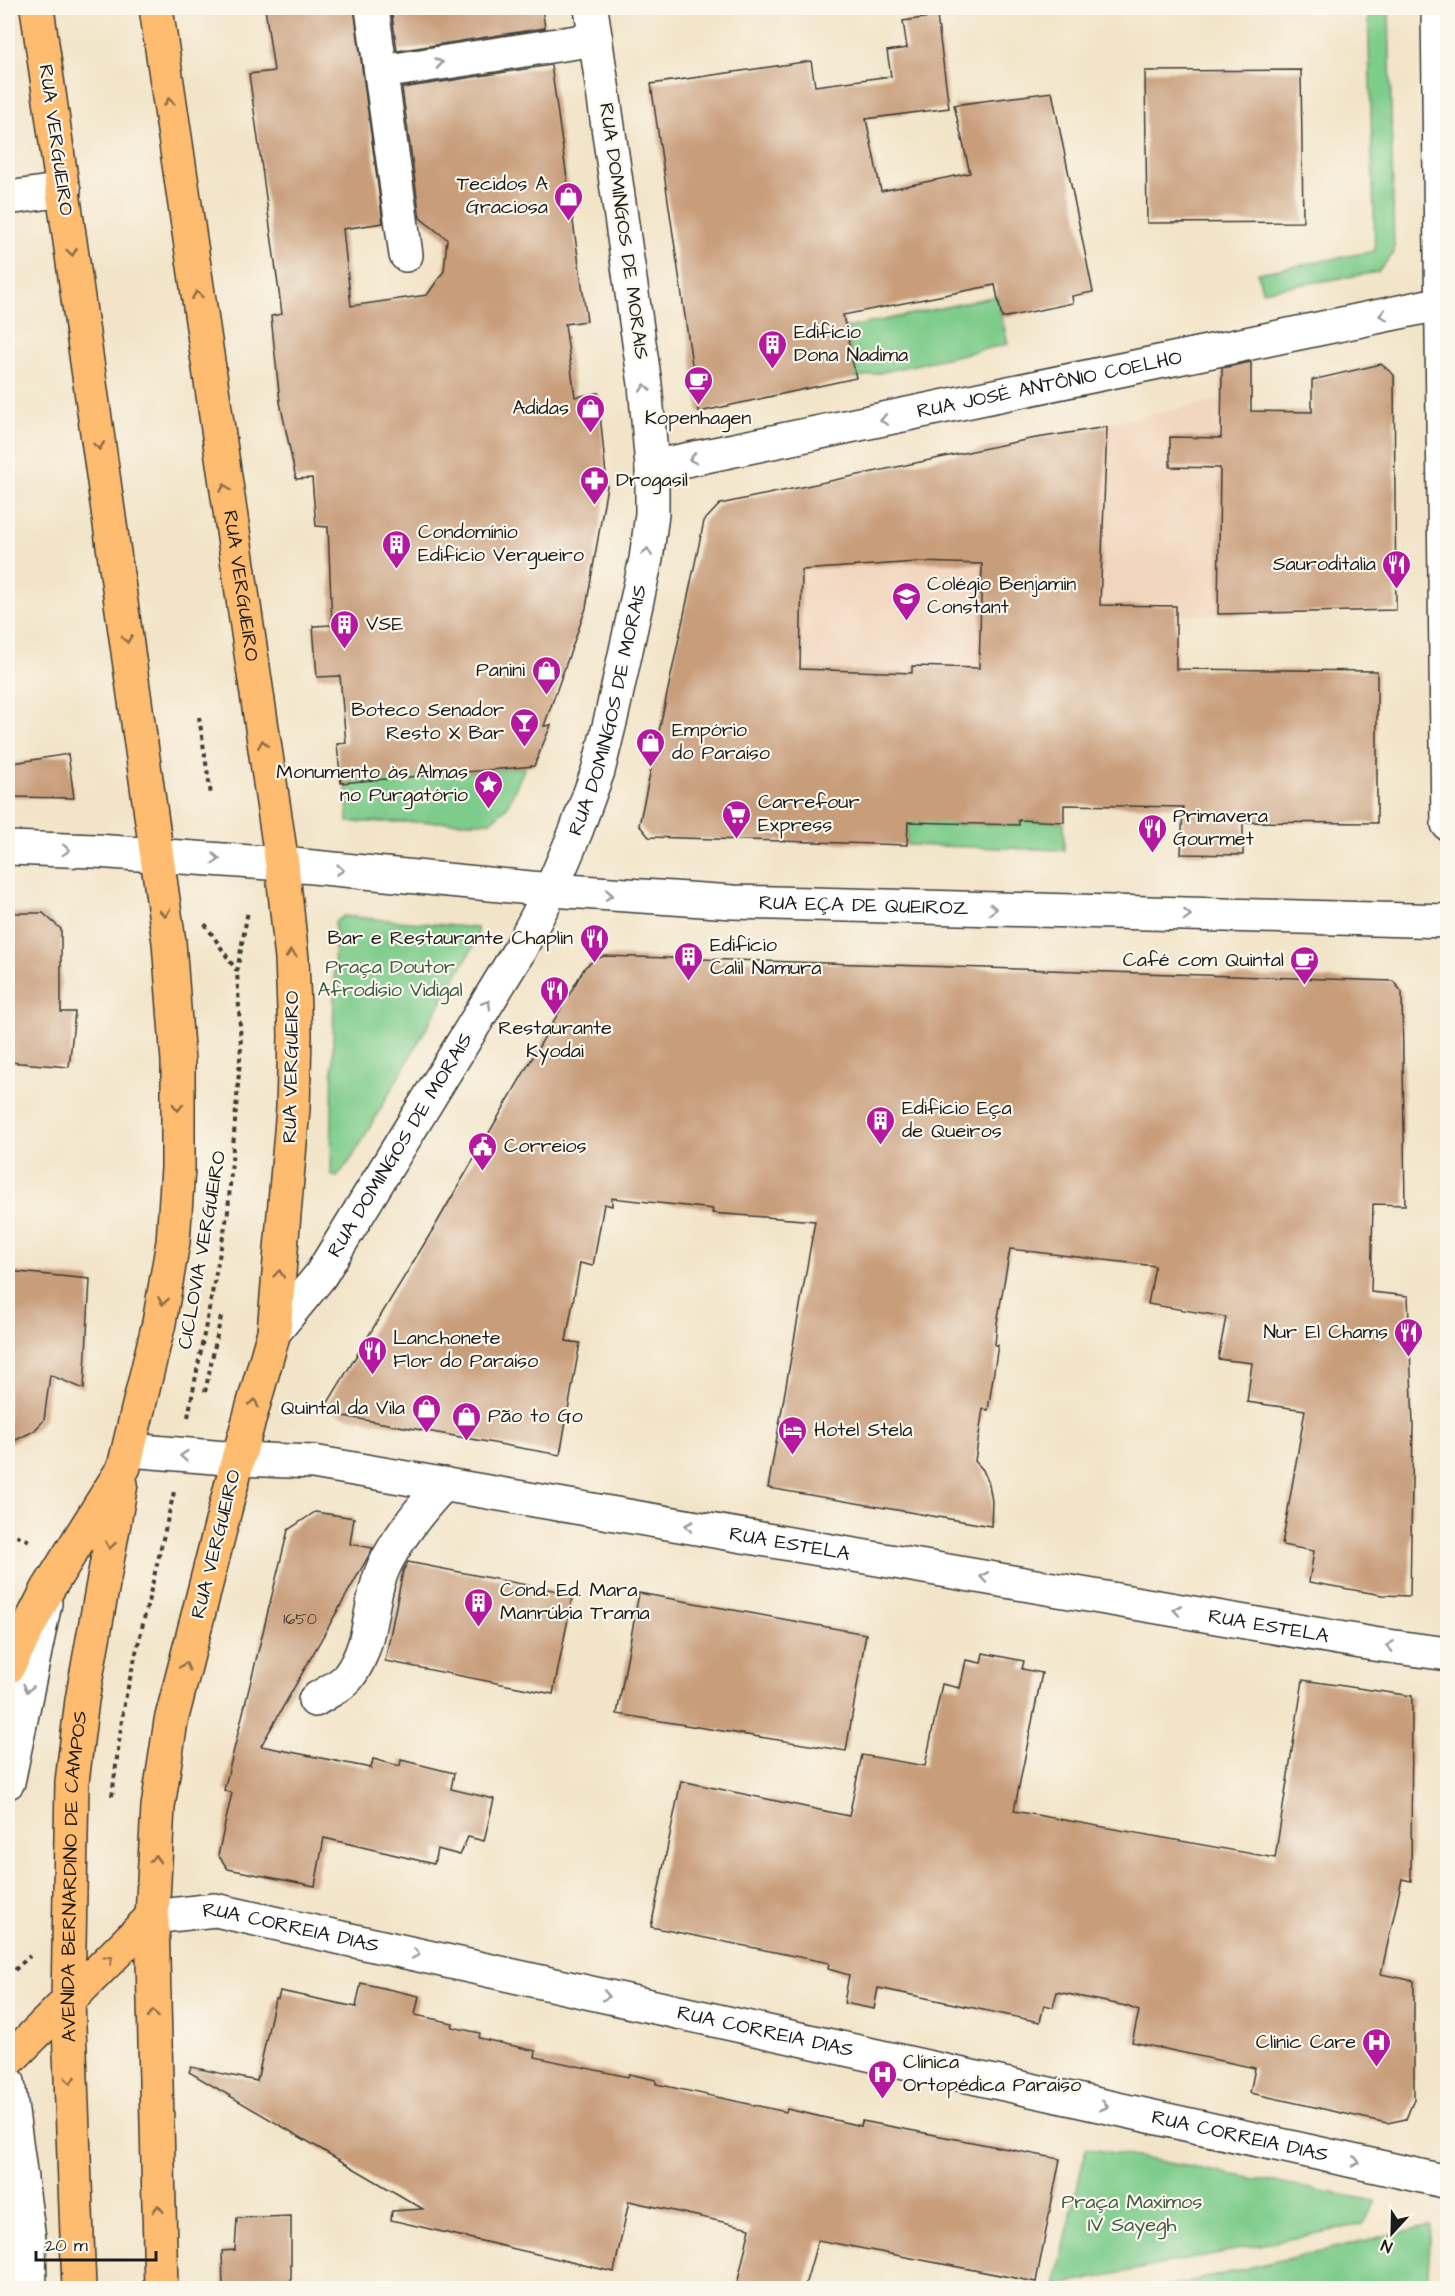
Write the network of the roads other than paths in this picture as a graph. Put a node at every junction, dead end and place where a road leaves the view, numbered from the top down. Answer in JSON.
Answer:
{"nodes":[{"id":1,"x":37,"y":8,"type":"edge"},
{"id":2,"x":156,"y":8,"type":"edge"},
{"id":3,"x":372,"y":8,"type":"edge"},
{"id":4,"x":1438,"y":8,"type":"edge"},
{"id":5,"x":593,"y":23,"type":"edge"},
{"id":6,"x":382,"y":72,"type":"junction"},
{"id":7,"x":64,"y":190,"type":"junction"},
{"id":8,"x":8,"y":198,"type":"edge"},
{"id":9,"x":406,"y":255,"type":"dead end"},
{"id":10,"x":1444,"y":303,"type":"edge"},
{"id":11,"x":652,"y":467,"type":"junction"},
{"id":12,"x":1448,"y":824,"type":"edge"},
{"id":13,"x":8,"y":848,"type":"edge"},
{"id":14,"x":158,"y":855,"type":"junction"},
{"id":15,"x":282,"y":864,"type":"junction"},
{"id":16,"x":550,"y":890,"type":"junction"},
{"id":17,"x":1448,"y":921,"type":"edge"},
{"id":18,"x":274,"y":1332,"type":"junction"},
{"id":19,"x":127,"y":1459,"type":"junction"},
{"id":20,"x":238,"y":1459,"type":"junction"},
{"id":21,"x":444,"y":1484,"type":"junction"},
{"id":22,"x":48,"y":1589,"type":"junction"},
{"id":23,"x":1448,"y":1654,"type":"edge"},
{"id":24,"x":8,"y":1667,"type":"edge"},
{"id":25,"x":315,"y":1700,"type":"dead end"},
{"id":26,"x":8,"y":1782,"type":"edge"},
{"id":27,"x":152,"y":1917,"type":"junction"},
{"id":28,"x":68,"y":2000,"type":"junction"},
{"id":29,"x":8,"y":2061,"type":"edge"},
{"id":30,"x":8,"y":2082,"type":"edge"},
{"id":31,"x":1448,"y":2181,"type":"edge"},
{"id":32,"x":30,"y":2289,"type":"edge"},
{"id":33,"x":79,"y":2289,"type":"edge"},
{"id":34,"x":161,"y":2289,"type":"edge"}],
"edges":[{"from":1,"to":7,"type":"main road","name":"RUA VERGUEIRO"},
{"from":15,"to":2,"type":"main road","name":"RUA VERGUEIRO","one_way":true},
{"from":3,"to":6,"type":"street"},
{"from":4,"to":10,"type":"street"},
{"from":6,"to":5,"type":"street","one_way":true},
{"from":11,"to":5,"type":"street","name":"RUA DOMINGOS DE MORAIS","one_way":true},
{"from":6,"to":9,"type":"street"},
{"from":7,"to":8,"type":"street"},
{"from":7,"to":14,"type":"main road","name":"RUA VERGUEIRO","one_way":true},
{"from":10,"to":11,"type":"street","name":"RUA JOSÉ ANTÔNIO COELHO","one_way":true},
{"from":10,"to":12,"type":"street"},
{"from":16,"to":11,"type":"street","name":"RUA DOMINGOS DE MORAIS","one_way":true},
{"from":13,"to":14,"type":"street","name":"RUA EÇA DE QUEIROZ","one_way":true},
{"from":14,"to":15,"type":"street","name":"RUA EÇA DE QUEIROZ","one_way":true},
{"from":14,"to":19,"type":"main road","name":"RUA VERGUEIRO","one_way":true},
{"from":15,"to":16,"type":"street","name":"RUA EÇA DE QUEIROZ","one_way":true},
{"from":18,"to":15,"type":"main road","name":"RUA VERGUEIRO","one_way":true},
{"from":16,"to":17,"type":"street","name":"RUA EÇA DE QUEIROZ","one_way":true},
{"from":18,"to":16,"type":"street","name":"RUA DOMINGOS DE MORAIS","one_way":true},
{"from":20,"to":18,"type":"main road","name":"RUA VERGUEIRO","one_way":true},
{"from":20,"to":19,"type":"street","name":"RUA ESTELA","one_way":true},
{"from":19,"to":22,"type":"main road","name":"RUA VERGUEIRO"},
{"from":19,"to":28,"type":"main road","name":"AVENIDA BERNARDINO DE CAMPOS","one_way":true},
{"from":20,"to":21,"type":"street","name":"RUA ESTELA"},
{"from":27,"to":20,"type":"main road","name":"RUA VERGUEIRO","one_way":true},
{"from":23,"to":21,"type":"street","name":"RUA ESTELA","one_way":true},
{"from":21,"to":25,"type":"street"},
{"from":22,"to":24,"type":"main road","name":"RUA VERGUEIRO"},
{"from":22,"to":26,"type":"street","one_way":true},
{"from":28,"to":27,"type":"main road","one_way":true},
{"from":27,"to":31,"type":"street","name":"RUA CORREIA DIAS","one_way":true},
{"from":34,"to":27,"type":"main road","one_way":true},
{"from":28,"to":29,"type":"main road"},
{"from":28,"to":33,"type":"main road","name":"AVENIDA BERNARDINO DE CAMPOS","one_way":true},
{"from":30,"to":32,"type":"street"}]}
